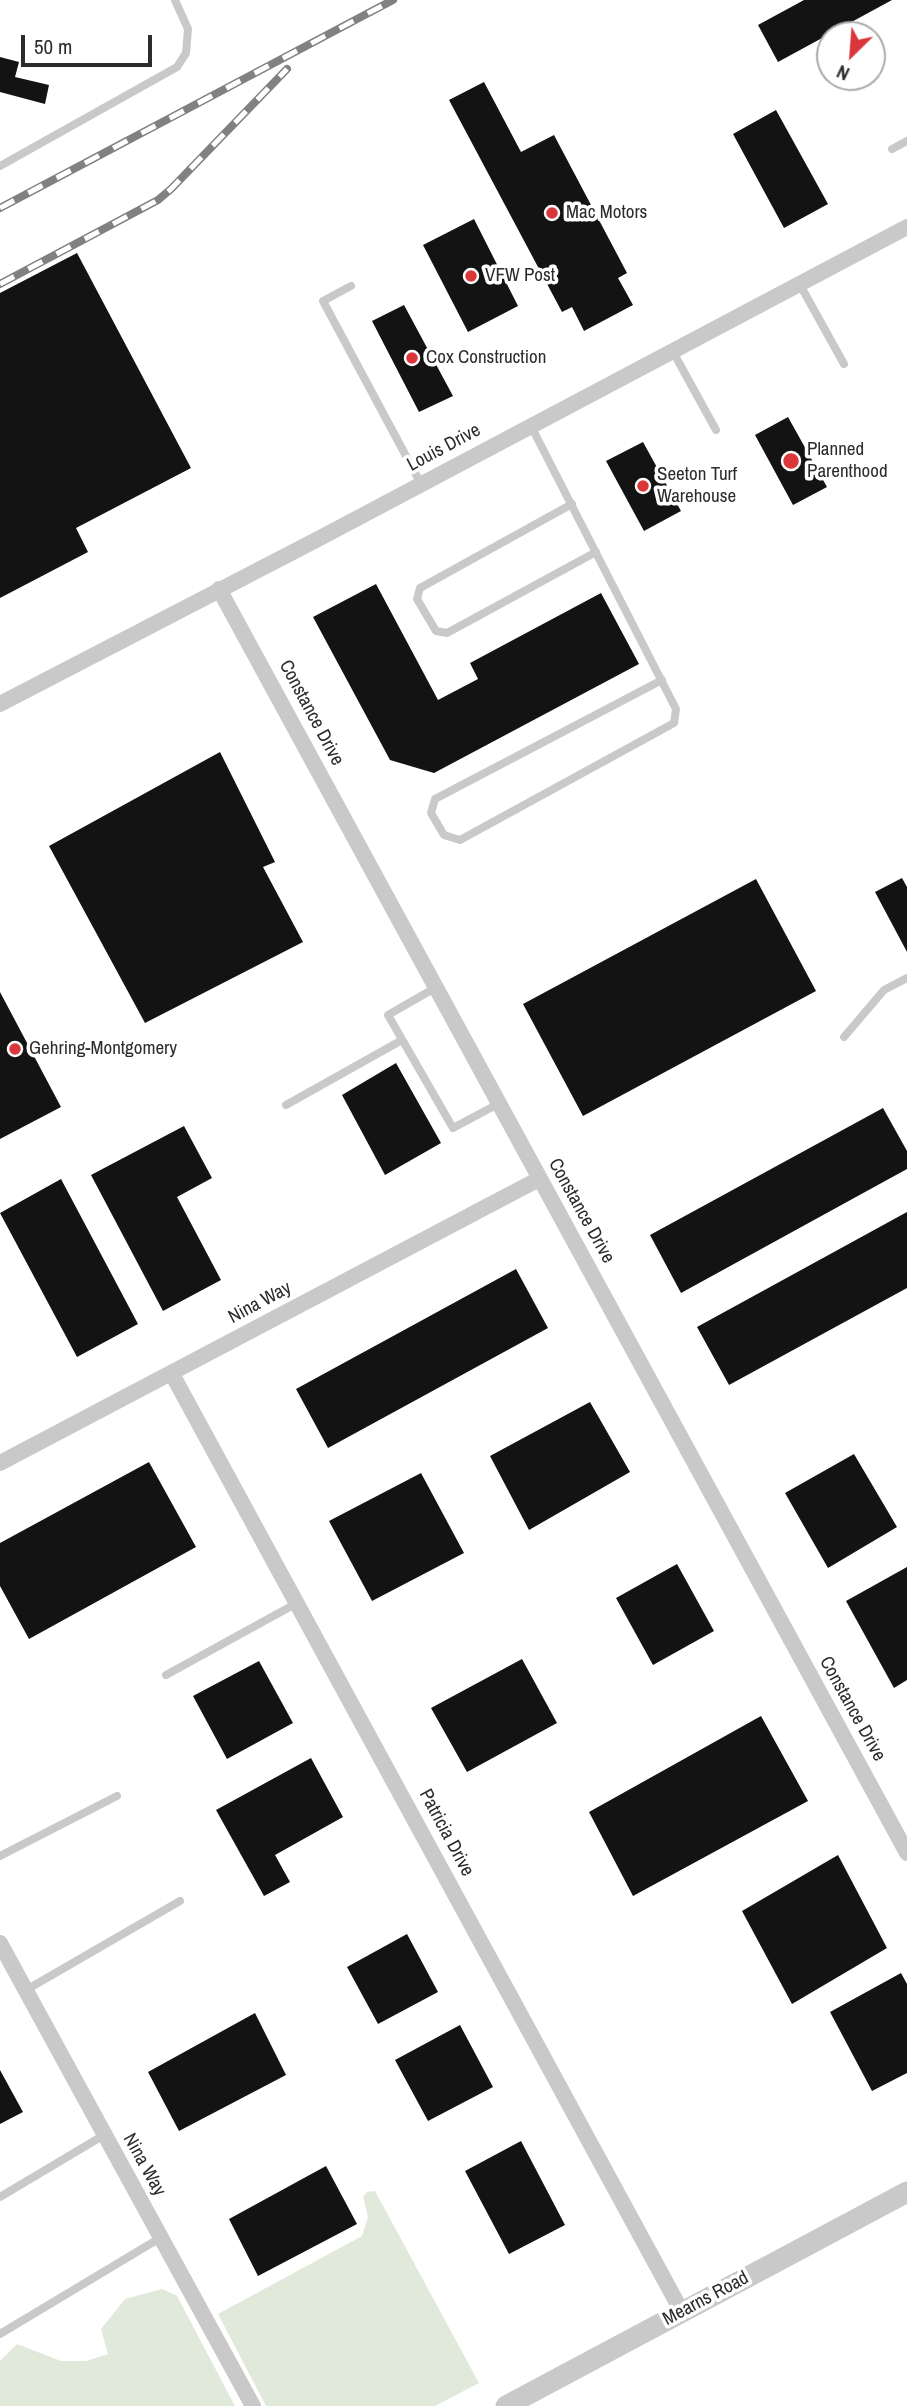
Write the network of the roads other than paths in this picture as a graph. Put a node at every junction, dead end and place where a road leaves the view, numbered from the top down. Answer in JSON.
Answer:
{"nodes":[{"id":1,"x":175,"y":0,"type":"edge"},
{"id":2,"x":907,"y":141,"type":"edge"},
{"id":3,"x":892,"y":149,"type":"dead end"},
{"id":4,"x":0,"y":166,"type":"edge"},
{"id":5,"x":907,"y":227,"type":"edge"},
{"id":6,"x":799,"y":283,"type":"junction"},
{"id":7,"x":351,"y":286,"type":"dead end"},
{"id":8,"x":671,"y":350,"type":"junction"},
{"id":9,"x":844,"y":364,"type":"dead end"},
{"id":10,"x":531,"y":426,"type":"junction"},
{"id":11,"x":716,"y":430,"type":"dead end"},
{"id":12,"x":421,"y":484,"type":"junction"},
{"id":13,"x":572,"y":504,"type":"junction"},
{"id":14,"x":596,"y":552,"type":"junction"},
{"id":15,"x":219,"y":589,"type":"junction"},
{"id":16,"x":662,"y":680,"type":"junction"},
{"id":17,"x":0,"y":704,"type":"edge"},
{"id":18,"x":907,"y":978,"type":"edge"},
{"id":19,"x":435,"y":988,"type":"junction"},
{"id":20,"x":844,"y":1037,"type":"dead end"},
{"id":21,"x":402,"y":1040,"type":"junction"},
{"id":22,"x":498,"y":1104,"type":"junction"},
{"id":23,"x":286,"y":1105,"type":"dead end"},
{"id":24,"x":539,"y":1179,"type":"junction"},
{"id":25,"x":172,"y":1374,"type":"junction"},
{"id":26,"x":0,"y":1463,"type":"edge"},
{"id":27,"x":297,"y":1603,"type":"junction"},
{"id":28,"x":166,"y":1675,"type":"dead end"},
{"id":29,"x":117,"y":1796,"type":"dead end"},
{"id":30,"x":907,"y":1853,"type":"edge"},
{"id":31,"x":0,"y":1856,"type":"edge"},
{"id":32,"x":180,"y":1901,"type":"dead end"},
{"id":33,"x":0,"y":1943,"type":"edge"},
{"id":34,"x":26,"y":1990,"type":"junction"},
{"id":35,"x":104,"y":2135,"type":"junction"},
{"id":36,"x":907,"y":2192,"type":"edge"},
{"id":37,"x":0,"y":2197,"type":"edge"},
{"id":38,"x":160,"y":2238,"type":"junction"},
{"id":39,"x":682,"y":2312,"type":"junction"},
{"id":40,"x":0,"y":2334,"type":"edge"},
{"id":41,"x":253,"y":2406,"type":"edge"},
{"id":42,"x":506,"y":2406,"type":"edge"}],
"edges":[{"from":1,"to":4,"type":"lane"},
{"from":2,"to":3,"type":"lane"},
{"from":5,"to":6,"type":"street","name":"Louis Drive"},
{"from":6,"to":8,"type":"street","name":"Louis Drive"},
{"from":6,"to":9,"type":"lane"},
{"from":7,"to":12,"type":"lane"},
{"from":8,"to":10,"type":"street","name":"Louis Drive"},
{"from":8,"to":11,"type":"lane"},
{"from":10,"to":12,"type":"street","name":"Louis Drive"},
{"from":10,"to":13,"type":"lane"},
{"from":12,"to":15,"type":"street","name":"Louis Drive"},
{"from":13,"to":14,"type":"lane"},
{"from":13,"to":14,"type":"lane"},
{"from":14,"to":16,"type":"lane"},
{"from":15,"to":17,"type":"street","name":"Louis Drive"},
{"from":15,"to":19,"type":"street","name":"Constance Drive"},
{"from":16,"to":16,"type":"lane"},
{"from":18,"to":20,"type":"lane"},
{"from":19,"to":21,"type":"lane"},
{"from":19,"to":22,"type":"street","name":"Constance Drive"},
{"from":21,"to":22,"type":"lane"},
{"from":21,"to":23,"type":"lane"},
{"from":22,"to":24,"type":"street","name":"Constance Drive"},
{"from":24,"to":25,"type":"street","name":"Nina Way"},
{"from":24,"to":30,"type":"street","name":"Constance Drive"},
{"from":25,"to":26,"type":"street","name":"Nina Way"},
{"from":25,"to":27,"type":"street","name":"Patricia Drive"},
{"from":27,"to":28,"type":"lane"},
{"from":27,"to":39,"type":"street","name":"Patricia Drive"},
{"from":29,"to":31,"type":"lane"},
{"from":32,"to":34,"type":"lane"},
{"from":33,"to":34,"type":"street","name":"Nina Way"},
{"from":34,"to":35,"type":"street","name":"Nina Way"},
{"from":35,"to":37,"type":"lane"},
{"from":35,"to":38,"type":"street","name":"Nina Way"},
{"from":36,"to":39,"type":"street","name":"Mearns Road"},
{"from":38,"to":40,"type":"lane"},
{"from":38,"to":41,"type":"street","name":"Nina Way"},
{"from":39,"to":42,"type":"street","name":"Mearns Road"}]}
